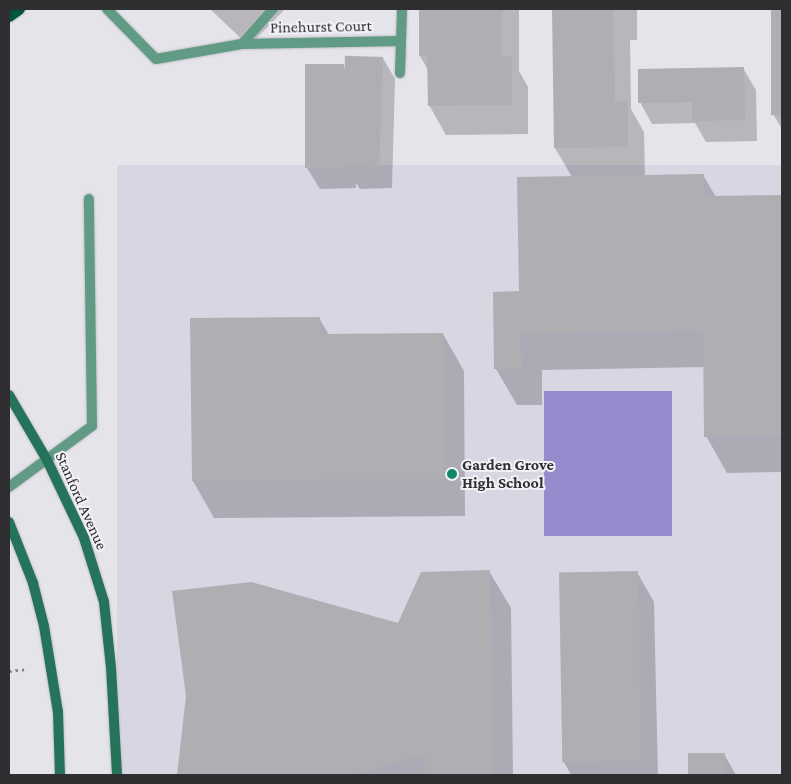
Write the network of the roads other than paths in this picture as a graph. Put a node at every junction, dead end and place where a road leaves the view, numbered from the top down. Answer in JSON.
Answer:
{"nodes":[{"id":1,"x":19,"y":9,"type":"edge"},
{"id":2,"x":107,"y":9,"type":"edge"},
{"id":3,"x":273,"y":9,"type":"edge"},
{"id":4,"x":402,"y":9,"type":"edge"},
{"id":5,"x":9,"y":16,"type":"edge"},
{"id":6,"x":401,"y":41,"type":"junction"},
{"id":7,"x":242,"y":44,"type":"junction"},
{"id":8,"x":400,"y":73,"type":"dead end"},
{"id":9,"x":89,"y":199,"type":"dead end"},
{"id":10,"x":9,"y":395,"type":"edge"},
{"id":11,"x":47,"y":460,"type":"junction"},
{"id":12,"x":9,"y":487,"type":"edge"},
{"id":13,"x":9,"y":522,"type":"edge"},
{"id":14,"x":60,"y":775,"type":"edge"},
{"id":15,"x":117,"y":775,"type":"edge"}],
"edges":[{"from":1,"to":5,"type":"main road"},
{"from":2,"to":7,"type":"street","name":"Pinehurst Court"},
{"from":3,"to":7,"type":"street","name":"Pinehurst Court"},
{"from":4,"to":6,"type":"street"},
{"from":6,"to":7,"type":"street","name":"Pinehurst Court"},
{"from":6,"to":8,"type":"street"},
{"from":9,"to":11,"type":"street"},
{"from":10,"to":11,"type":"street","name":"Stanford Avenue"},
{"from":11,"to":12,"type":"street"},
{"from":11,"to":15,"type":"street","name":"Stanford Avenue"},
{"from":13,"to":14,"type":"street"}]}
